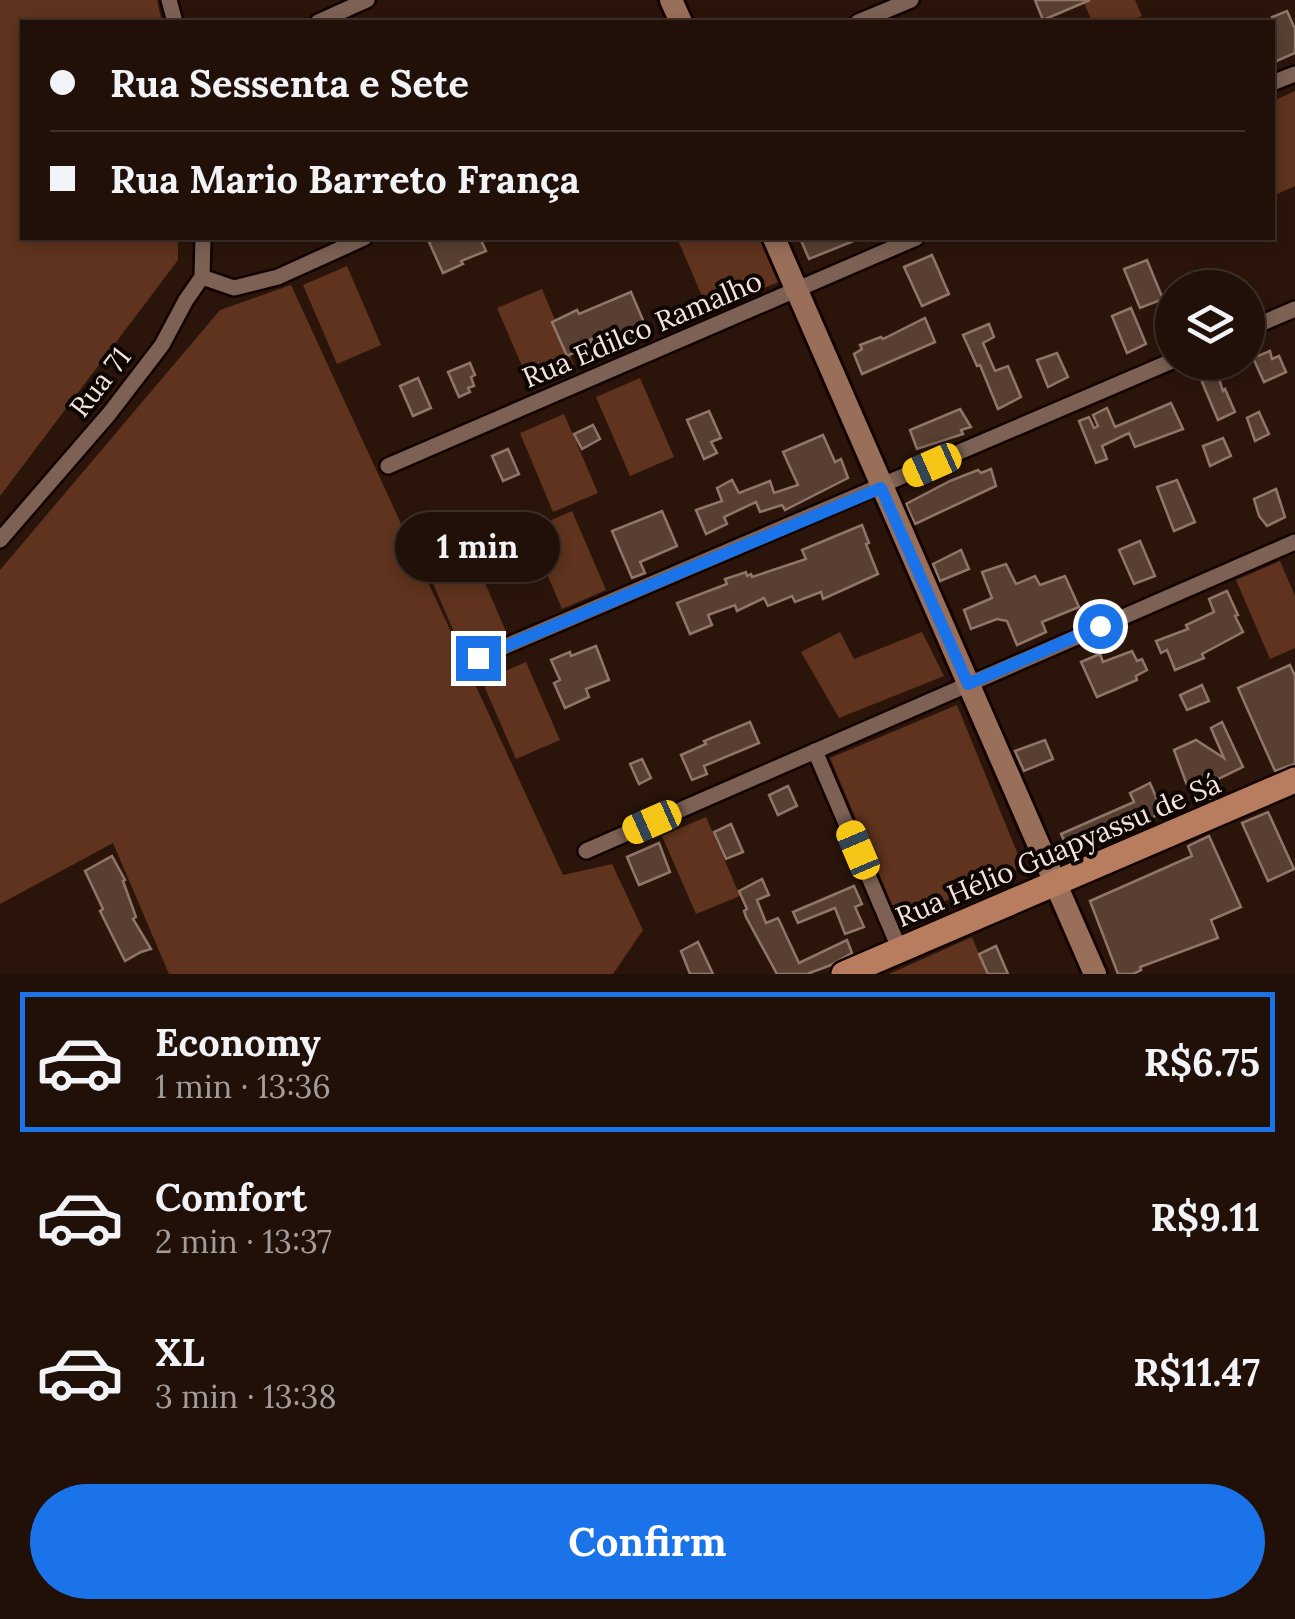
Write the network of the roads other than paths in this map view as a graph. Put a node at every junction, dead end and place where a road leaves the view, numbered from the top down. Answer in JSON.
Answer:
{"nodes":[{"id":1,"x":367,"y":0,"type":"edge"},
{"id":2,"x":911,"y":0,"type":"edge"},
{"id":3,"x":322,"y":20,"type":"edge"},
{"id":4,"x":863,"y":20,"type":"edge"},
{"id":5,"x":203,"y":240,"type":"edge"},
{"id":6,"x":360,"y":240,"type":"edge"},
{"id":7,"x":775,"y":240,"type":"edge"},
{"id":8,"x":911,"y":240,"type":"edge"},
{"id":9,"x":202,"y":277,"type":"junction"},
{"id":10,"x":796,"y":290,"type":"junction"},
{"id":11,"x":1295,"y":309,"type":"edge"},
{"id":12,"x":1265,"y":322,"type":"edge"},
{"id":13,"x":1155,"y":369,"type":"edge"},
{"id":14,"x":388,"y":466,"type":"dead end"},
{"id":15,"x":881,"y":488,"type":"junction"},
{"id":16,"x":0,"y":540,"type":"edge"},
{"id":17,"x":1295,"y":542,"type":"edge"},
{"id":18,"x":478,"y":658,"type":"dead end"},
{"id":19,"x":968,"y":684,"type":"junction"},
{"id":20,"x":816,"y":751,"type":"junction"},
{"id":21,"x":1295,"y":780,"type":"edge"},
{"id":22,"x":586,"y":851,"type":"dead end"},
{"id":23,"x":1057,"y":884,"type":"junction"},
{"id":24,"x":900,"y":950,"type":"junction"},
{"id":25,"x":844,"y":974,"type":"edge"},
{"id":26,"x":1095,"y":974,"type":"edge"}],
"edges":[{"from":1,"to":3,"type":"street"},
{"from":2,"to":4,"type":"street"},
{"from":5,"to":9,"type":"street"},
{"from":6,"to":9,"type":"street"},
{"from":7,"to":10,"type":"main road"},
{"from":8,"to":10,"type":"street","name":"Rua Edilco Ramalho"},
{"from":9,"to":16,"type":"street","name":"Rua 71"},
{"from":10,"to":14,"type":"street","name":"Rua Edilco Ramalho"},
{"from":10,"to":15,"type":"main road"},
{"from":11,"to":12,"type":"street"},
{"from":13,"to":15,"type":"street"},
{"from":15,"to":18,"type":"street"},
{"from":15,"to":19,"type":"main road"},
{"from":17,"to":19,"type":"street"},
{"from":19,"to":20,"type":"street"},
{"from":19,"to":23,"type":"main road"},
{"from":20,"to":22,"type":"street"},
{"from":20,"to":24,"type":"street"},
{"from":21,"to":23,"type":"main road","name":"Rua Hélio Guapyassu de Sá"},
{"from":23,"to":24,"type":"main road","name":"Rua Hélio Guapyassu de Sá"},
{"from":23,"to":26,"type":"main road"},
{"from":24,"to":25,"type":"main road","name":"Rua Hélio Guapyassu de Sá"}]}
